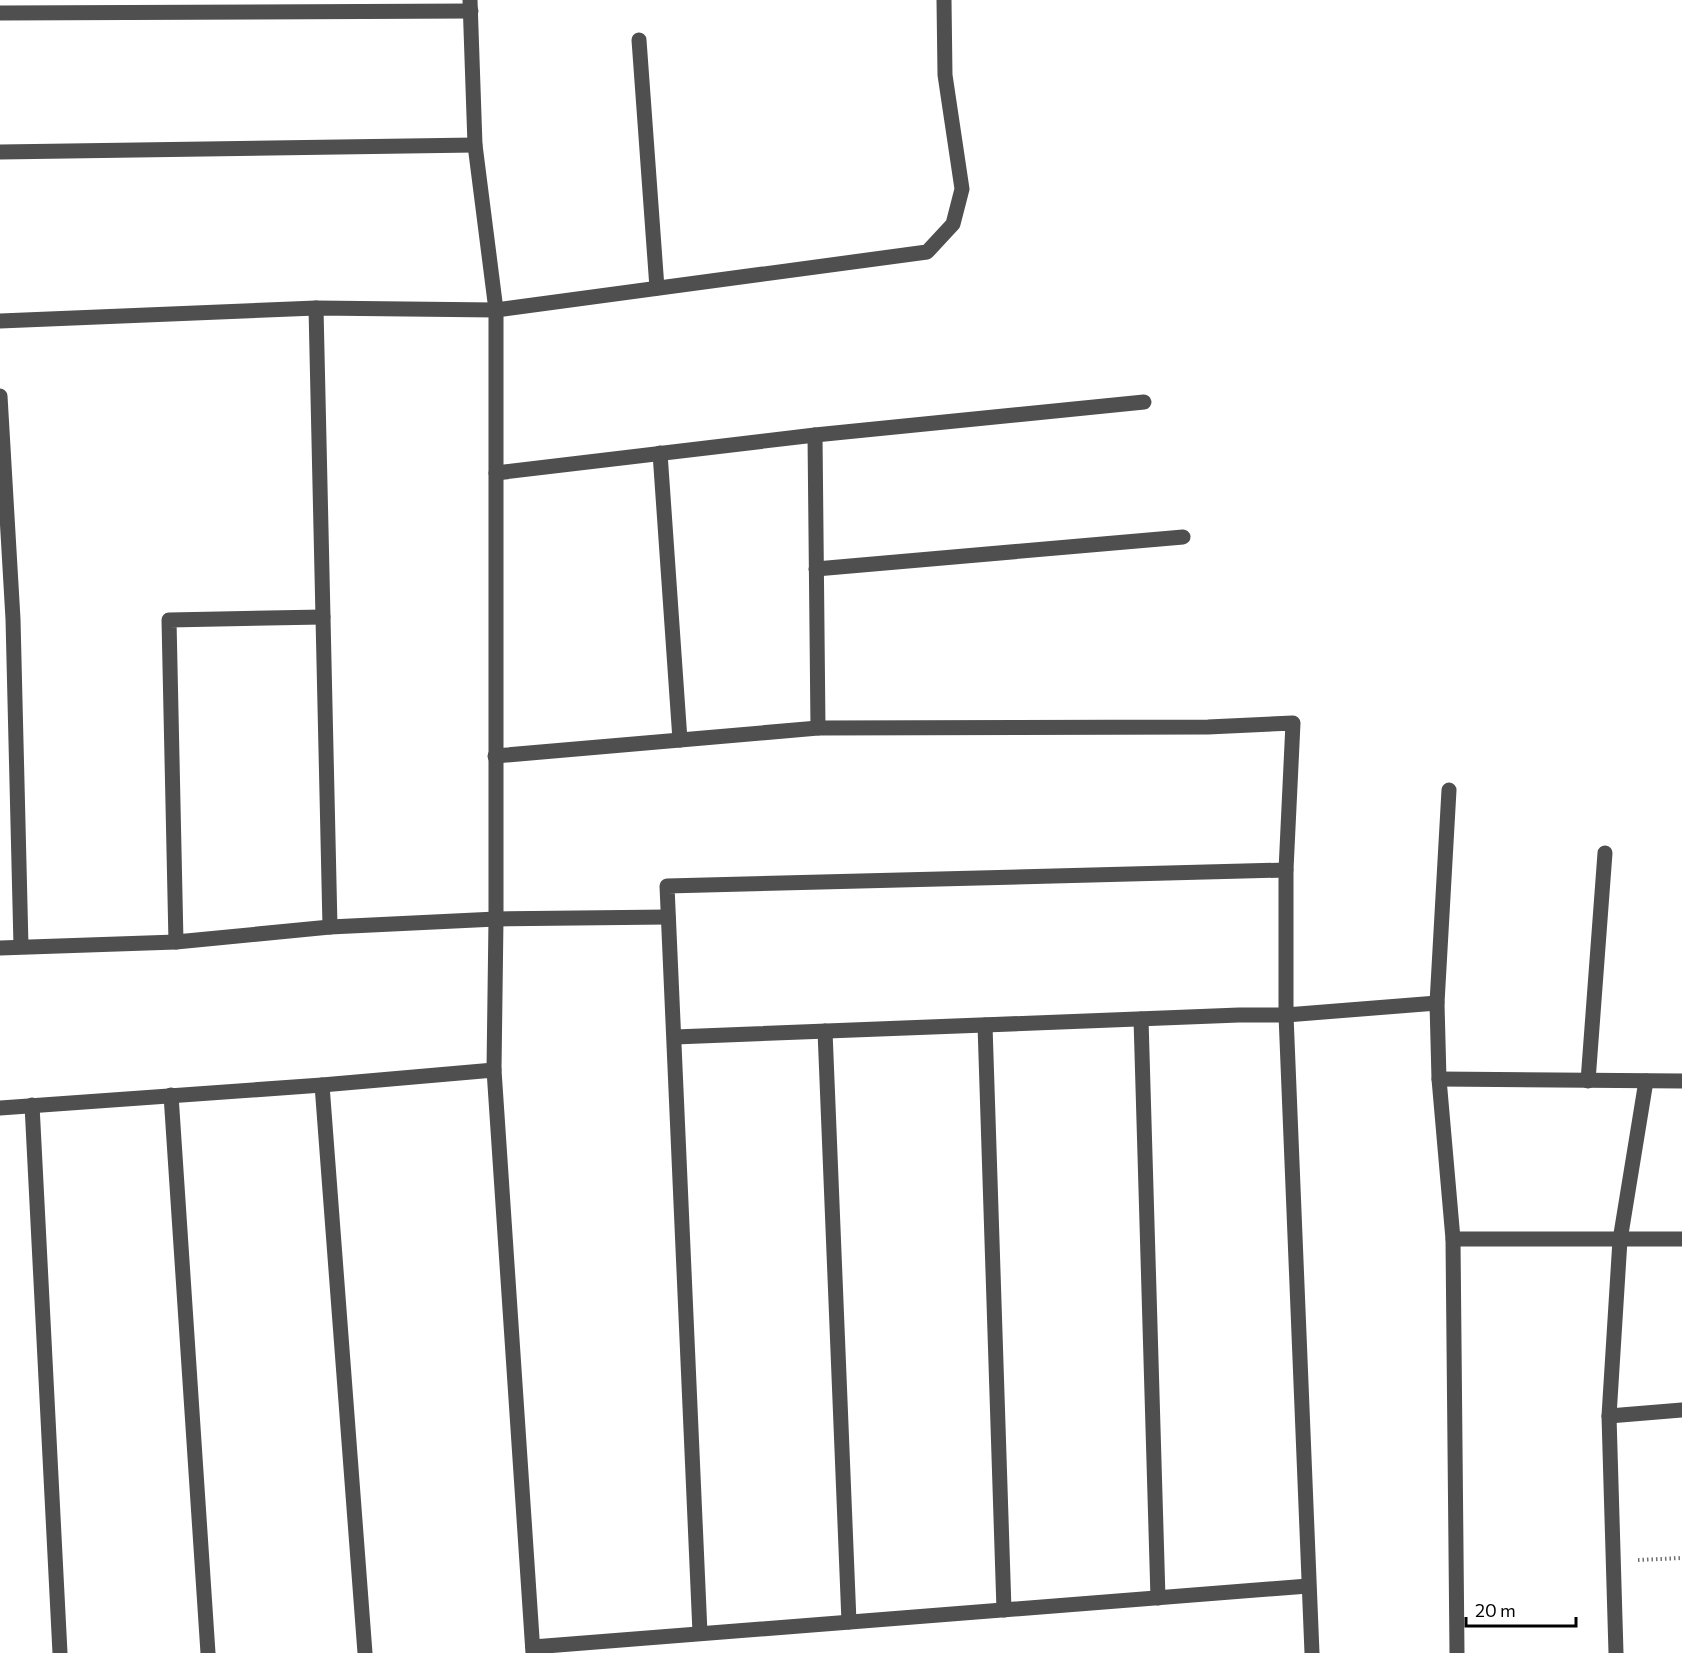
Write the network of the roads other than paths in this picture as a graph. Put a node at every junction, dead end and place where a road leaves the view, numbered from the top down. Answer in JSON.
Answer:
{"nodes":[{"id":1,"x":944,"y":0,"type":"edge"},
{"id":2,"x":470,"y":6,"type":"edge"},
{"id":3,"x":0,"y":13,"type":"edge"},
{"id":4,"x":639,"y":40,"type":"dead end"},
{"id":5,"x":475,"y":145,"type":"junction"},
{"id":6,"x":0,"y":152,"type":"edge"},
{"id":7,"x":657,"y":288,"type":"junction"},
{"id":8,"x":316,"y":308,"type":"junction"},
{"id":9,"x":496,"y":310,"type":"junction"},
{"id":10,"x":0,"y":321,"type":"edge"},
{"id":11,"x":0,"y":396,"type":"edge"},
{"id":12,"x":1144,"y":402,"type":"dead end"},
{"id":13,"x":814,"y":435,"type":"junction"},
{"id":14,"x":660,"y":453,"type":"junction"},
{"id":15,"x":496,"y":473,"type":"junction"},
{"id":16,"x":1183,"y":537,"type":"dead end"},
{"id":17,"x":816,"y":569,"type":"junction"},
{"id":18,"x":323,"y":617,"type":"junction"},
{"id":19,"x":818,"y":728,"type":"junction"},
{"id":20,"x":680,"y":740,"type":"junction"},
{"id":21,"x":495,"y":756,"type":"junction"},
{"id":22,"x":1449,"y":790,"type":"dead end"},
{"id":23,"x":1605,"y":854,"type":"dead end"},
{"id":24,"x":1286,"y":870,"type":"junction"},
{"id":25,"x":668,"y":916,"type":"junction"},
{"id":26,"x":496,"y":920,"type":"junction"},
{"id":27,"x":330,"y":927,"type":"junction"},
{"id":28,"x":176,"y":942,"type":"junction"},
{"id":29,"x":21,"y":946,"type":"junction"},
{"id":30,"x":0,"y":948,"type":"edge"},
{"id":31,"x":1437,"y":1003,"type":"junction"},
{"id":32,"x":1286,"y":1015,"type":"junction"},
{"id":33,"x":1141,"y":1019,"type":"junction"},
{"id":34,"x":985,"y":1025,"type":"junction"},
{"id":35,"x":825,"y":1031,"type":"junction"},
{"id":36,"x":675,"y":1037,"type":"junction"},
{"id":37,"x":494,"y":1070,"type":"junction"},
{"id":38,"x":1439,"y":1079,"type":"junction"},
{"id":39,"x":1588,"y":1081,"type":"junction"},
{"id":40,"x":1646,"y":1081,"type":"junction"},
{"id":41,"x":1682,"y":1082,"type":"edge"},
{"id":42,"x":322,"y":1085,"type":"junction"},
{"id":43,"x":171,"y":1095,"type":"junction"},
{"id":44,"x":32,"y":1105,"type":"junction"},
{"id":45,"x":0,"y":1108,"type":"edge"},
{"id":46,"x":1453,"y":1239,"type":"junction"},
{"id":47,"x":1682,"y":1239,"type":"edge"},
{"id":48,"x":1620,"y":1240,"type":"junction"},
{"id":49,"x":1682,"y":1410,"type":"edge"},
{"id":50,"x":1609,"y":1416,"type":"junction"},
{"id":51,"x":1308,"y":1586,"type":"junction"},
{"id":52,"x":1158,"y":1598,"type":"junction"},
{"id":53,"x":1004,"y":1610,"type":"junction"},
{"id":54,"x":849,"y":1622,"type":"junction"},
{"id":55,"x":700,"y":1633,"type":"junction"},
{"id":56,"x":533,"y":1650,"type":"edge"},
{"id":57,"x":60,"y":1653,"type":"edge"},
{"id":58,"x":208,"y":1653,"type":"edge"},
{"id":59,"x":364,"y":1653,"type":"edge"},
{"id":60,"x":1311,"y":1653,"type":"edge"},
{"id":61,"x":1457,"y":1653,"type":"edge"},
{"id":62,"x":1616,"y":1653,"type":"edge"}],
"edges":[{"from":1,"to":7,"type":"street"},
{"from":2,"to":3,"type":"street"},
{"from":2,"to":5,"type":"street"},
{"from":4,"to":7,"type":"street"},
{"from":5,"to":6,"type":"street"},
{"from":5,"to":9,"type":"street"},
{"from":7,"to":9,"type":"street"},
{"from":8,"to":9,"type":"street"},
{"from":8,"to":10,"type":"street"},
{"from":8,"to":18,"type":"street"},
{"from":9,"to":15,"type":"street"},
{"from":11,"to":29,"type":"street"},
{"from":12,"to":13,"type":"street"},
{"from":13,"to":14,"type":"street"},
{"from":13,"to":17,"type":"street"},
{"from":14,"to":15,"type":"street"},
{"from":14,"to":20,"type":"street"},
{"from":15,"to":21,"type":"street"},
{"from":16,"to":17,"type":"street"},
{"from":17,"to":19,"type":"street"},
{"from":18,"to":27,"type":"street"},
{"from":18,"to":28,"type":"street"},
{"from":19,"to":20,"type":"street"},
{"from":19,"to":24,"type":"street"},
{"from":20,"to":21,"type":"street"},
{"from":21,"to":26,"type":"street"},
{"from":22,"to":31,"type":"street"},
{"from":23,"to":39,"type":"street"},
{"from":24,"to":25,"type":"street"},
{"from":24,"to":32,"type":"street"},
{"from":25,"to":26,"type":"street"},
{"from":25,"to":36,"type":"street"},
{"from":26,"to":27,"type":"street"},
{"from":26,"to":37,"type":"street"},
{"from":27,"to":28,"type":"street"},
{"from":28,"to":29,"type":"street"},
{"from":29,"to":30,"type":"street"},
{"from":31,"to":32,"type":"street"},
{"from":31,"to":38,"type":"street"},
{"from":32,"to":33,"type":"street"},
{"from":32,"to":51,"type":"street"},
{"from":33,"to":34,"type":"street"},
{"from":33,"to":52,"type":"street"},
{"from":34,"to":35,"type":"street"},
{"from":34,"to":53,"type":"street"},
{"from":35,"to":36,"type":"street"},
{"from":35,"to":54,"type":"street"},
{"from":36,"to":55,"type":"street"},
{"from":37,"to":42,"type":"street"},
{"from":37,"to":56,"type":"street"},
{"from":38,"to":39,"type":"street"},
{"from":38,"to":46,"type":"street"},
{"from":39,"to":40,"type":"street"},
{"from":40,"to":41,"type":"street"},
{"from":40,"to":48,"type":"street"},
{"from":42,"to":43,"type":"street"},
{"from":42,"to":59,"type":"street"},
{"from":43,"to":44,"type":"street"},
{"from":43,"to":58,"type":"street"},
{"from":44,"to":45,"type":"street"},
{"from":44,"to":57,"type":"street"},
{"from":46,"to":48,"type":"street"},
{"from":46,"to":61,"type":"street"},
{"from":47,"to":48,"type":"street"},
{"from":48,"to":50,"type":"street"},
{"from":49,"to":50,"type":"street"},
{"from":50,"to":62,"type":"street"},
{"from":51,"to":52,"type":"street"},
{"from":51,"to":60,"type":"street"},
{"from":52,"to":53,"type":"street"},
{"from":53,"to":54,"type":"street"},
{"from":54,"to":55,"type":"street"},
{"from":55,"to":56,"type":"street"}]}
